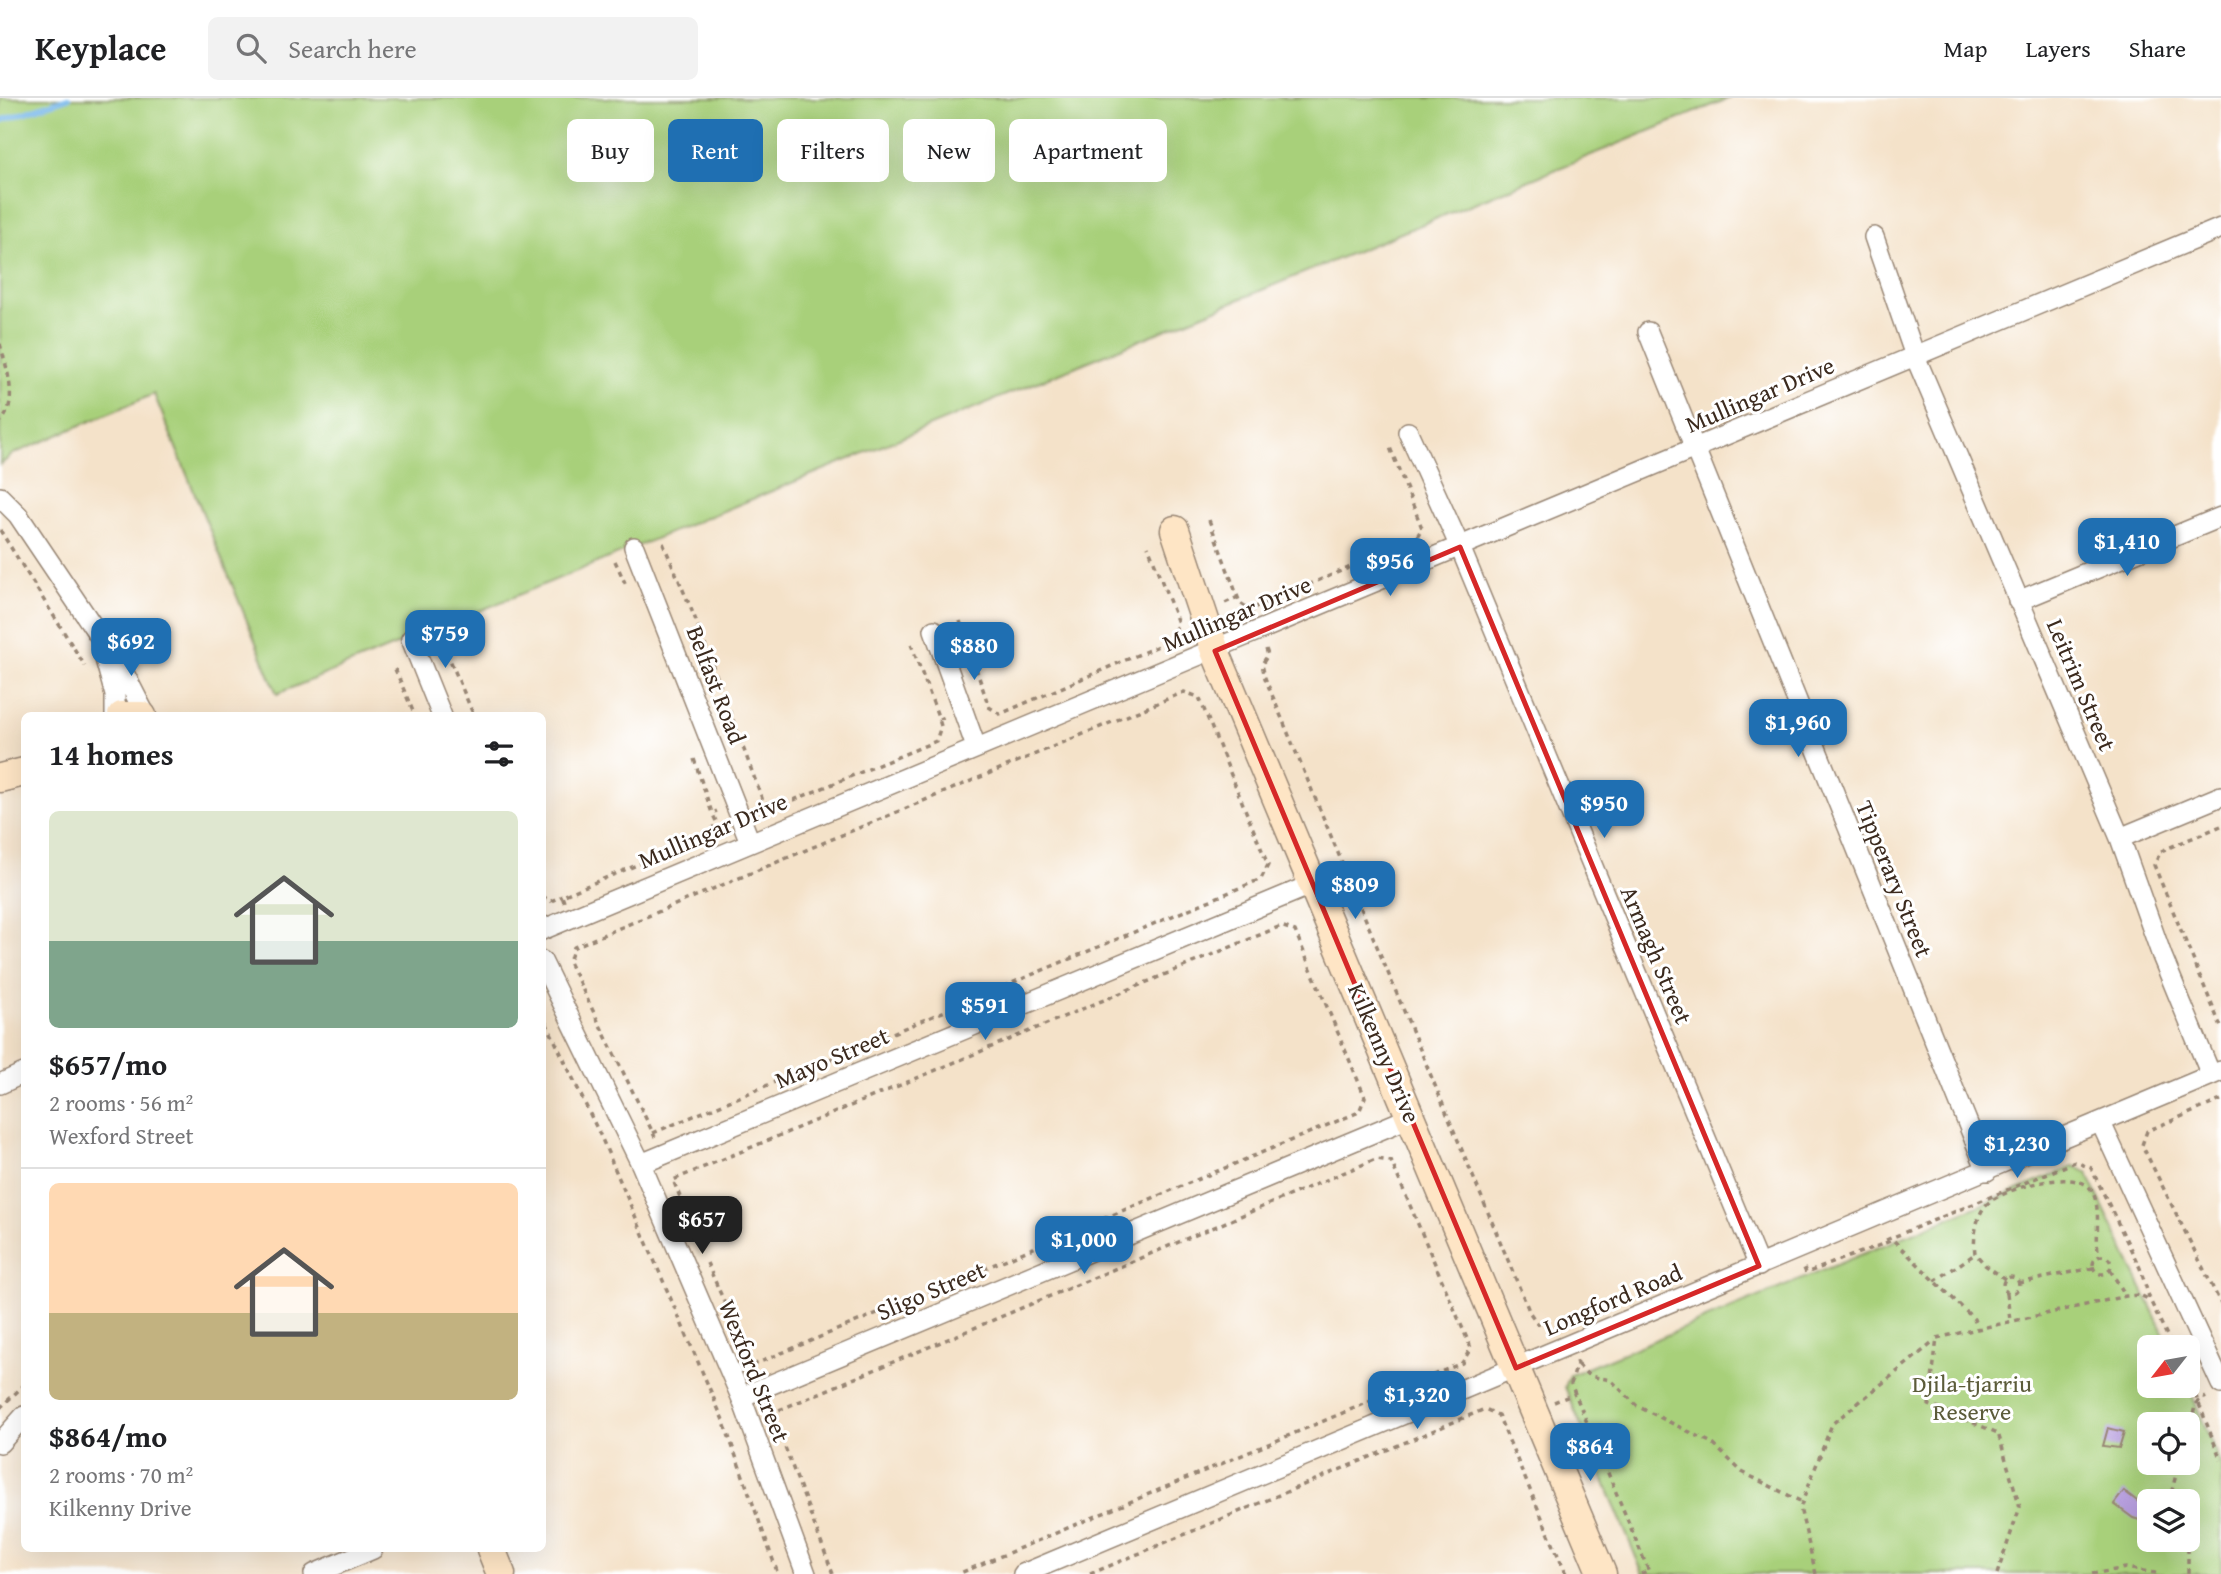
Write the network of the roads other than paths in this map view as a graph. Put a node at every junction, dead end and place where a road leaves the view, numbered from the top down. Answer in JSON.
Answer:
{"nodes":[{"id":1,"x":2221,"y":228,"type":"edge"},
{"id":2,"x":1874,"y":237,"type":"dead end"},
{"id":3,"x":1648,"y":332,"type":"dead end"},
{"id":4,"x":1915,"y":356,"type":"junction"},
{"id":5,"x":1408,"y":432,"type":"dead end"},
{"id":6,"x":1694,"y":451,"type":"junction"},
{"id":7,"x":0,"y":497,"type":"edge"},
{"id":8,"x":2221,"y":517,"type":"edge"},
{"id":9,"x":1175,"y":530,"type":"dead end"},
{"id":10,"x":634,"y":547,"type":"dead end"},
{"id":11,"x":1460,"y":547,"type":"junction"},
{"id":12,"x":2018,"y":601,"type":"junction"},
{"id":13,"x":934,"y":630,"type":"dead end"},
{"id":14,"x":411,"y":639,"type":"dead end"},
{"id":15,"x":100,"y":642,"type":"junction"},
{"id":16,"x":1215,"y":651,"type":"junction"},
{"id":17,"x":115,"y":712,"type":"edge"},
{"id":18,"x":142,"y":712,"type":"edge"},
{"id":19,"x":440,"y":712,"type":"edge"},
{"id":20,"x":976,"y":747,"type":"junction"},
{"id":21,"x":21,"y":773,"type":"edge"},
{"id":22,"x":0,"y":778,"type":"edge"},
{"id":23,"x":2221,"y":796,"type":"edge"},
{"id":24,"x":2120,"y":838,"type":"junction"},
{"id":25,"x":750,"y":842,"type":"junction"},
{"id":26,"x":1313,"y":884,"type":"junction"},
{"id":27,"x":546,"y":928,"type":"edge"},
{"id":28,"x":546,"y":969,"type":"edge"},
{"id":29,"x":2216,"y":1073,"type":"edge"},
{"id":30,"x":21,"y":1074,"type":"edge"},
{"id":31,"x":0,"y":1084,"type":"edge"},
{"id":32,"x":1411,"y":1117,"type":"junction"},
{"id":33,"x":2101,"y":1124,"type":"junction"},
{"id":34,"x":641,"y":1164,"type":"junction"},
{"id":35,"x":1987,"y":1171,"type":"junction"},
{"id":36,"x":1759,"y":1266,"type":"junction"},
{"id":37,"x":2213,"y":1343,"type":"edge"},
{"id":38,"x":1516,"y":1368,"type":"junction"},
{"id":39,"x":2216,"y":1390,"type":"edge"},
{"id":40,"x":741,"y":1397,"type":"junction"},
{"id":41,"x":21,"y":1419,"type":"edge"},
{"id":42,"x":0,"y":1443,"type":"edge"},
{"id":43,"x":366,"y":1552,"type":"edge"},
{"id":44,"x":492,"y":1552,"type":"edge"},
{"id":45,"x":314,"y":1574,"type":"edge"},
{"id":46,"x":501,"y":1574,"type":"edge"},
{"id":47,"x":806,"y":1574,"type":"edge"},
{"id":48,"x":1023,"y":1574,"type":"edge"},
{"id":49,"x":1602,"y":1574,"type":"edge"}],
"edges":[{"from":1,"to":4,"type":"street","name":"Mullingar Drive"},
{"from":2,"to":4,"type":"street","name":"Leitrim Street"},
{"from":3,"to":6,"type":"street","name":"Tipperary Street"},
{"from":4,"to":6,"type":"street","name":"Mullingar Drive"},
{"from":4,"to":12,"type":"street","name":"Leitrim Street"},
{"from":5,"to":11,"type":"street","name":"Armagh Street"},
{"from":6,"to":11,"type":"street","name":"Mullingar Drive"},
{"from":6,"to":35,"type":"street","name":"Tipperary Street"},
{"from":7,"to":15,"type":"street"},
{"from":8,"to":12,"type":"street"},
{"from":9,"to":16,"type":"street","name":"Kilkenny Drive"},
{"from":10,"to":25,"type":"street","name":"Belfast Road"},
{"from":11,"to":16,"type":"street","name":"Mullingar Drive"},
{"from":11,"to":36,"type":"street","name":"Armagh Street"},
{"from":12,"to":24,"type":"street","name":"Leitrim Street"},
{"from":13,"to":20,"type":"street"},
{"from":14,"to":19,"type":"street"},
{"from":15,"to":17,"type":"street"},
{"from":15,"to":18,"type":"street"},
{"from":16,"to":20,"type":"street","name":"Mullingar Drive"},
{"from":16,"to":26,"type":"street","name":"Kilkenny Drive"},
{"from":20,"to":25,"type":"street","name":"Mullingar Drive"},
{"from":21,"to":22,"type":"street"},
{"from":23,"to":24,"type":"street"},
{"from":24,"to":29,"type":"street","name":"Leitrim Street"},
{"from":25,"to":27,"type":"street","name":"Mullingar Drive"},
{"from":26,"to":32,"type":"street","name":"Kilkenny Drive"},
{"from":26,"to":34,"type":"street","name":"Mayo Street"},
{"from":28,"to":34,"type":"street","name":"Wexford Street"},
{"from":29,"to":33,"type":"street","name":"Longford Road"},
{"from":30,"to":31,"type":"street"},
{"from":32,"to":38,"type":"street","name":"Kilkenny Drive"},
{"from":32,"to":40,"type":"street","name":"Sligo Street"},
{"from":33,"to":35,"type":"street","name":"Longford Road"},
{"from":33,"to":37,"type":"street"},
{"from":34,"to":40,"type":"street","name":"Wexford Street"},
{"from":35,"to":36,"type":"street","name":"Longford Road"},
{"from":36,"to":38,"type":"street","name":"Longford Road"},
{"from":37,"to":39,"type":"street"},
{"from":38,"to":48,"type":"street","name":"Longford Road"},
{"from":38,"to":49,"type":"street","name":"Kilkenny Drive"},
{"from":40,"to":47,"type":"street","name":"Wexford Street"},
{"from":41,"to":42,"type":"street"},
{"from":43,"to":45,"type":"street"},
{"from":44,"to":46,"type":"street"}]}
